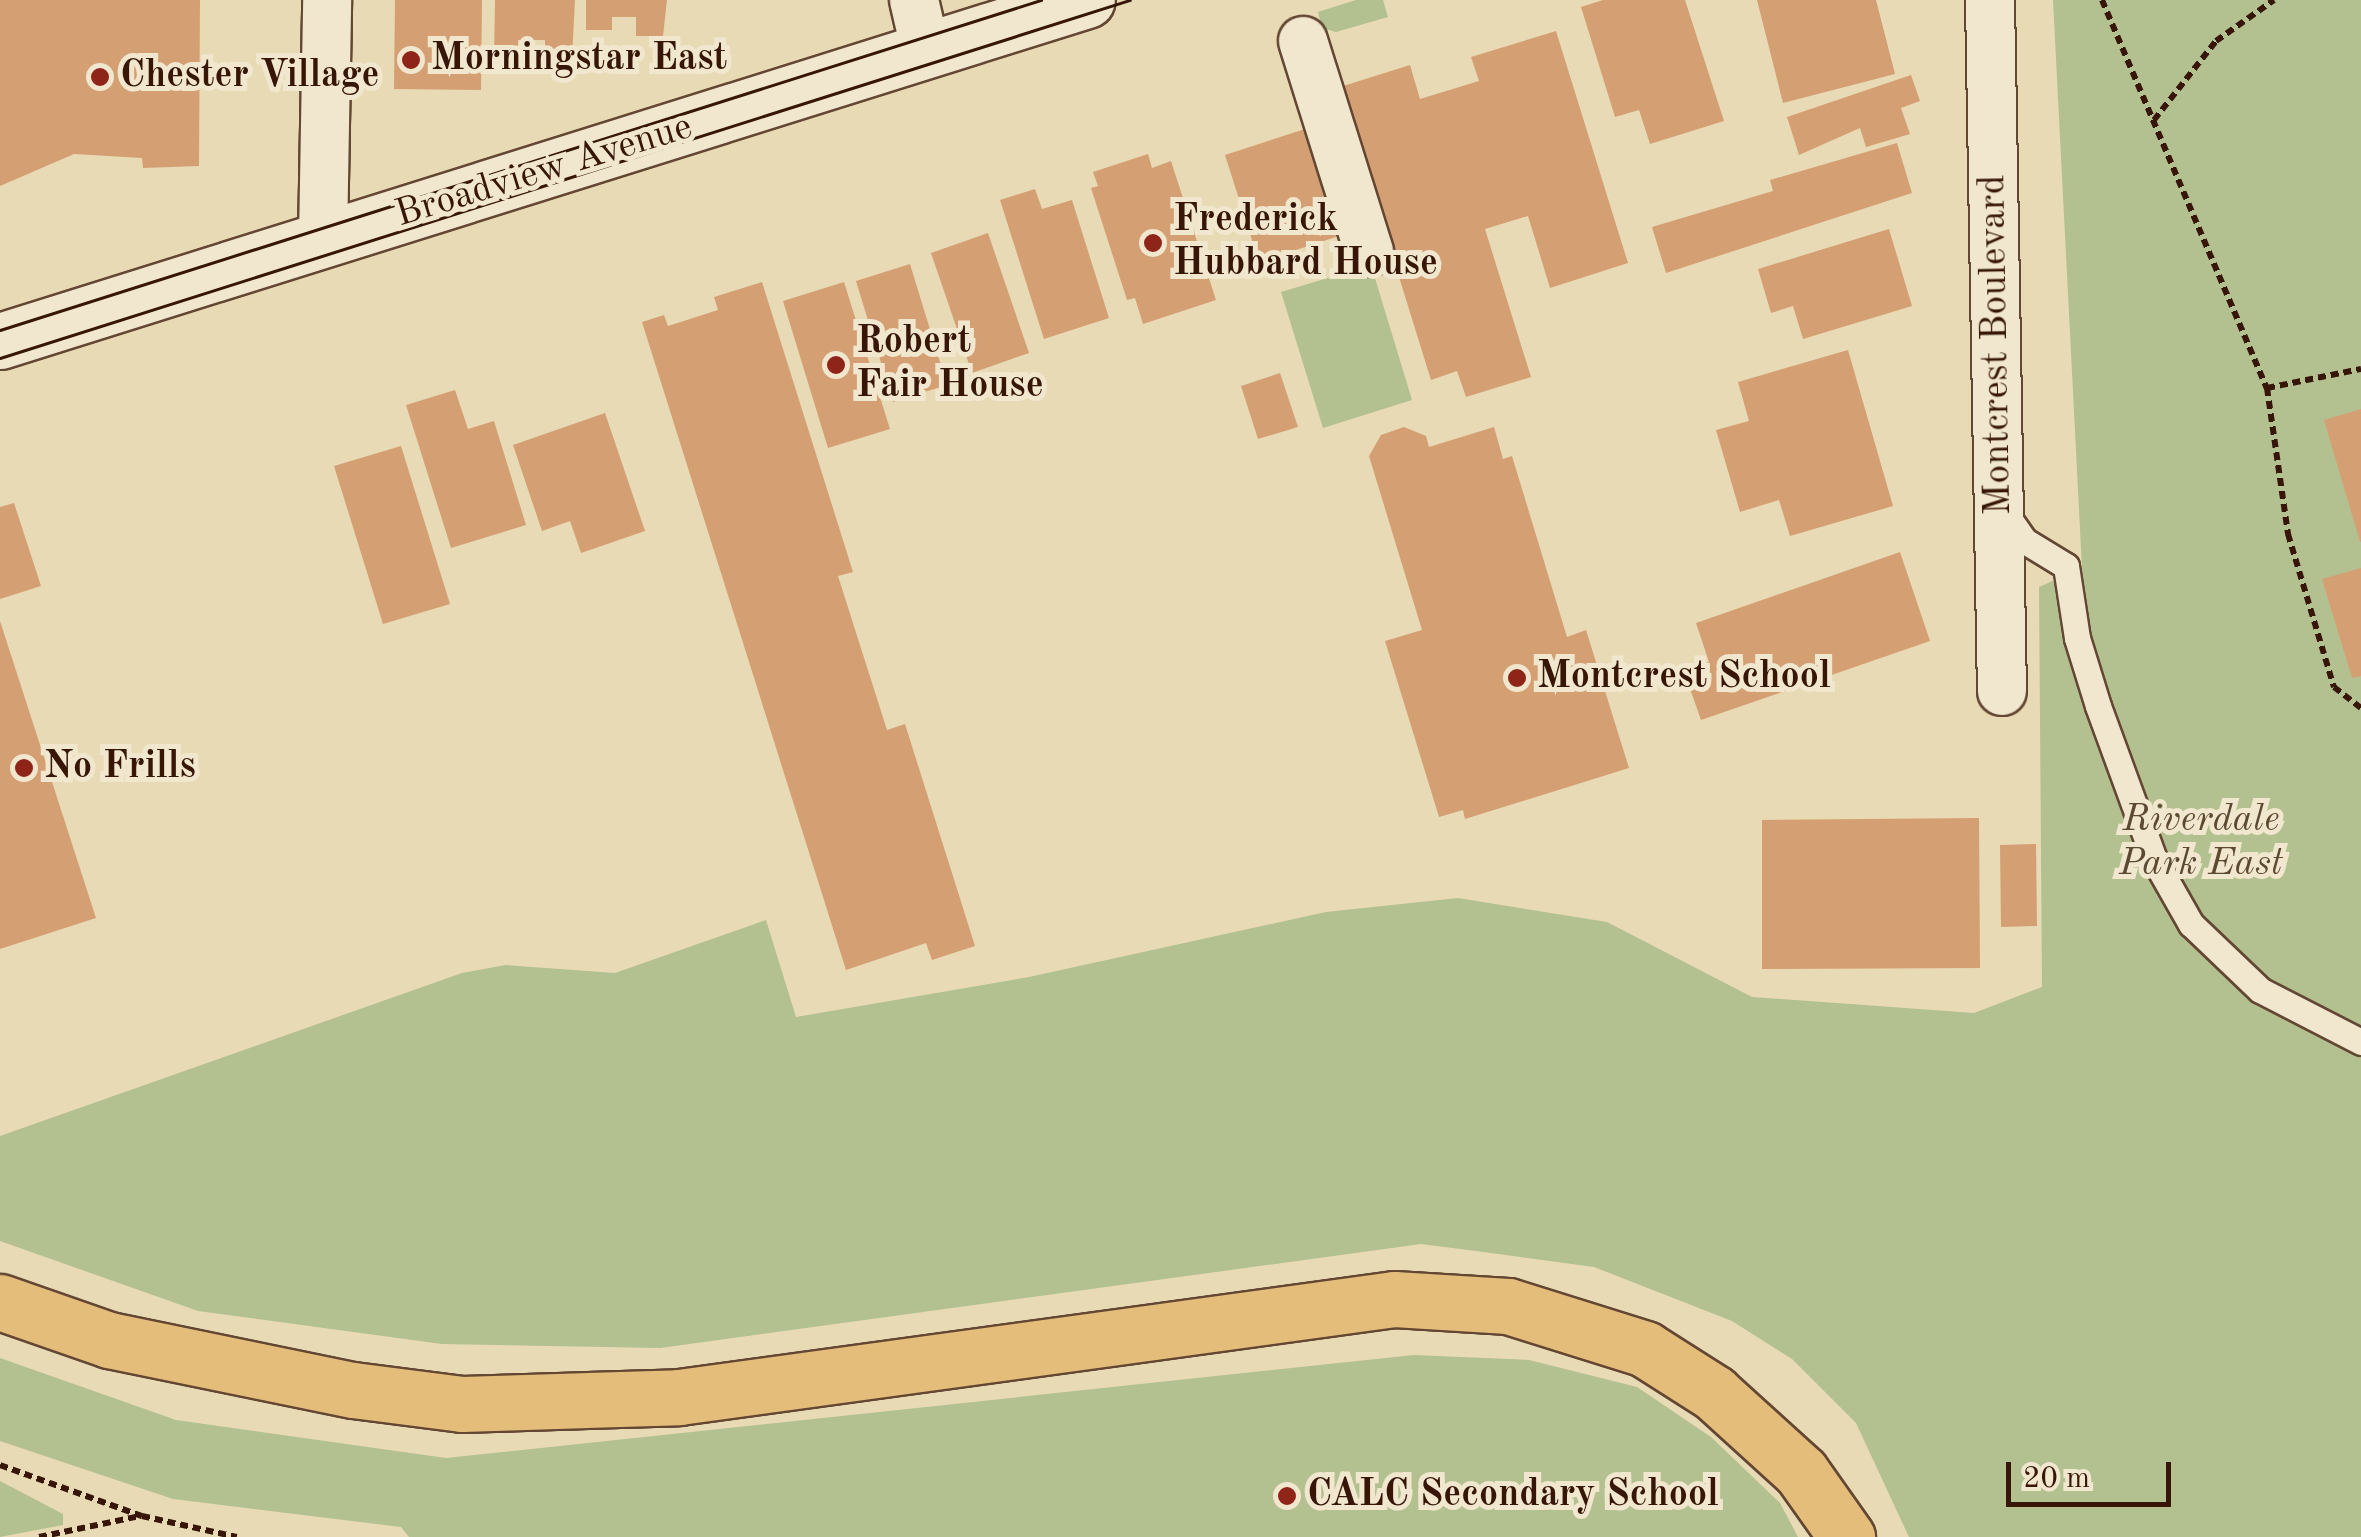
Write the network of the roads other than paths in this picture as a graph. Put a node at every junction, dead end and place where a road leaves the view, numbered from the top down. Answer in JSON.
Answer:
{"nodes":[{"id":1,"x":326,"y":0,"type":"edge"},
{"id":2,"x":914,"y":0,"type":"edge"},
{"id":3,"x":1086,"y":0,"type":"edge"},
{"id":4,"x":1990,"y":0,"type":"edge"},
{"id":5,"x":1304,"y":41,"type":"dead end"},
{"id":6,"x":926,"y":52,"type":"junction"},
{"id":7,"x":323,"y":240,"type":"junction"},
{"id":8,"x":1369,"y":252,"type":"dead end"},
{"id":9,"x":0,"y":341,"type":"edge"},
{"id":10,"x":2000,"y":506,"type":"junction"},
{"id":11,"x":2002,"y":691,"type":"dead end"},
{"id":12,"x":2361,"y":1042,"type":"edge"},
{"id":13,"x":0,"y":1302,"type":"edge"},
{"id":14,"x":1848,"y":1537,"type":"edge"}],
"edges":[{"from":1,"to":7,"type":"street"},
{"from":2,"to":6,"type":"street"},
{"from":3,"to":6,"type":"main road","name":"Broadview Avenue"},
{"from":4,"to":10,"type":"street","name":"Montcrest Boulevard"},
{"from":5,"to":8,"type":"street"},
{"from":6,"to":7,"type":"main road","name":"Broadview Avenue"},
{"from":7,"to":9,"type":"main road","name":"Broadview Avenue"},
{"from":10,"to":11,"type":"street","name":"Montcrest Boulevard"},
{"from":10,"to":12,"type":"lane"},
{"from":13,"to":14,"type":"highway"}]}
